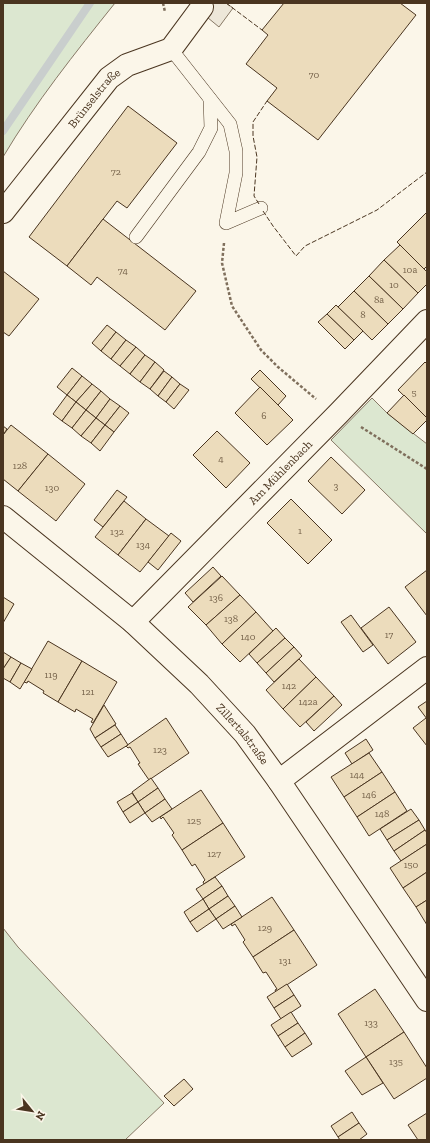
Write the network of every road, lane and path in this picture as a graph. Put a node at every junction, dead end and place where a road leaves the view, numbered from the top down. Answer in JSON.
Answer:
{"nodes":[{"id":1,"x":202,"y":7,"type":"dead end"},
{"id":2,"x":171,"y":49,"type":"junction"},
{"id":3,"x":210,"y":99,"type":"junction"},
{"id":4,"x":261,"y":208,"type":"dead end"},
{"id":5,"x":3,"y":212,"type":"edge"},
{"id":6,"x":226,"y":222,"type":"junction"},
{"id":7,"x":136,"y":237,"type":"dead end"},
{"id":8,"x":427,"y":321,"type":"edge"},
{"id":9,"x":339,"y":413,"type":"junction"},
{"id":10,"x":427,"y":468,"type":"edge"},
{"id":11,"x":3,"y":517,"type":"edge"},
{"id":12,"x":133,"y":622,"type":"junction"},
{"id":13,"x":427,"y":668,"type":"edge"},
{"id":14,"x":279,"y":781,"type":"junction"},
{"id":15,"x":423,"y":987,"type":"edge"}],
"edges":[{"from":1,"to":2,"type":"street"},
{"from":2,"to":3,"type":"lane"},
{"from":2,"to":5,"type":"street","name":"Brünselstraße"},
{"from":3,"to":6,"type":"lane"},
{"from":3,"to":7,"type":"lane"},
{"from":4,"to":6,"type":"lane"},
{"from":6,"to":9,"type":"path"},
{"from":8,"to":9,"type":"street","name":"Am Mühlenbach"},
{"from":9,"to":10,"type":"path"},
{"from":9,"to":12,"type":"street","name":"Am Mühlenbach"},
{"from":11,"to":12,"type":"street","name":"Zillertalstraße"},
{"from":12,"to":14,"type":"street","name":"Zillertalstraße"},
{"from":13,"to":14,"type":"street"},
{"from":14,"to":15,"type":"street","name":"Zillertalstraße"}]}
